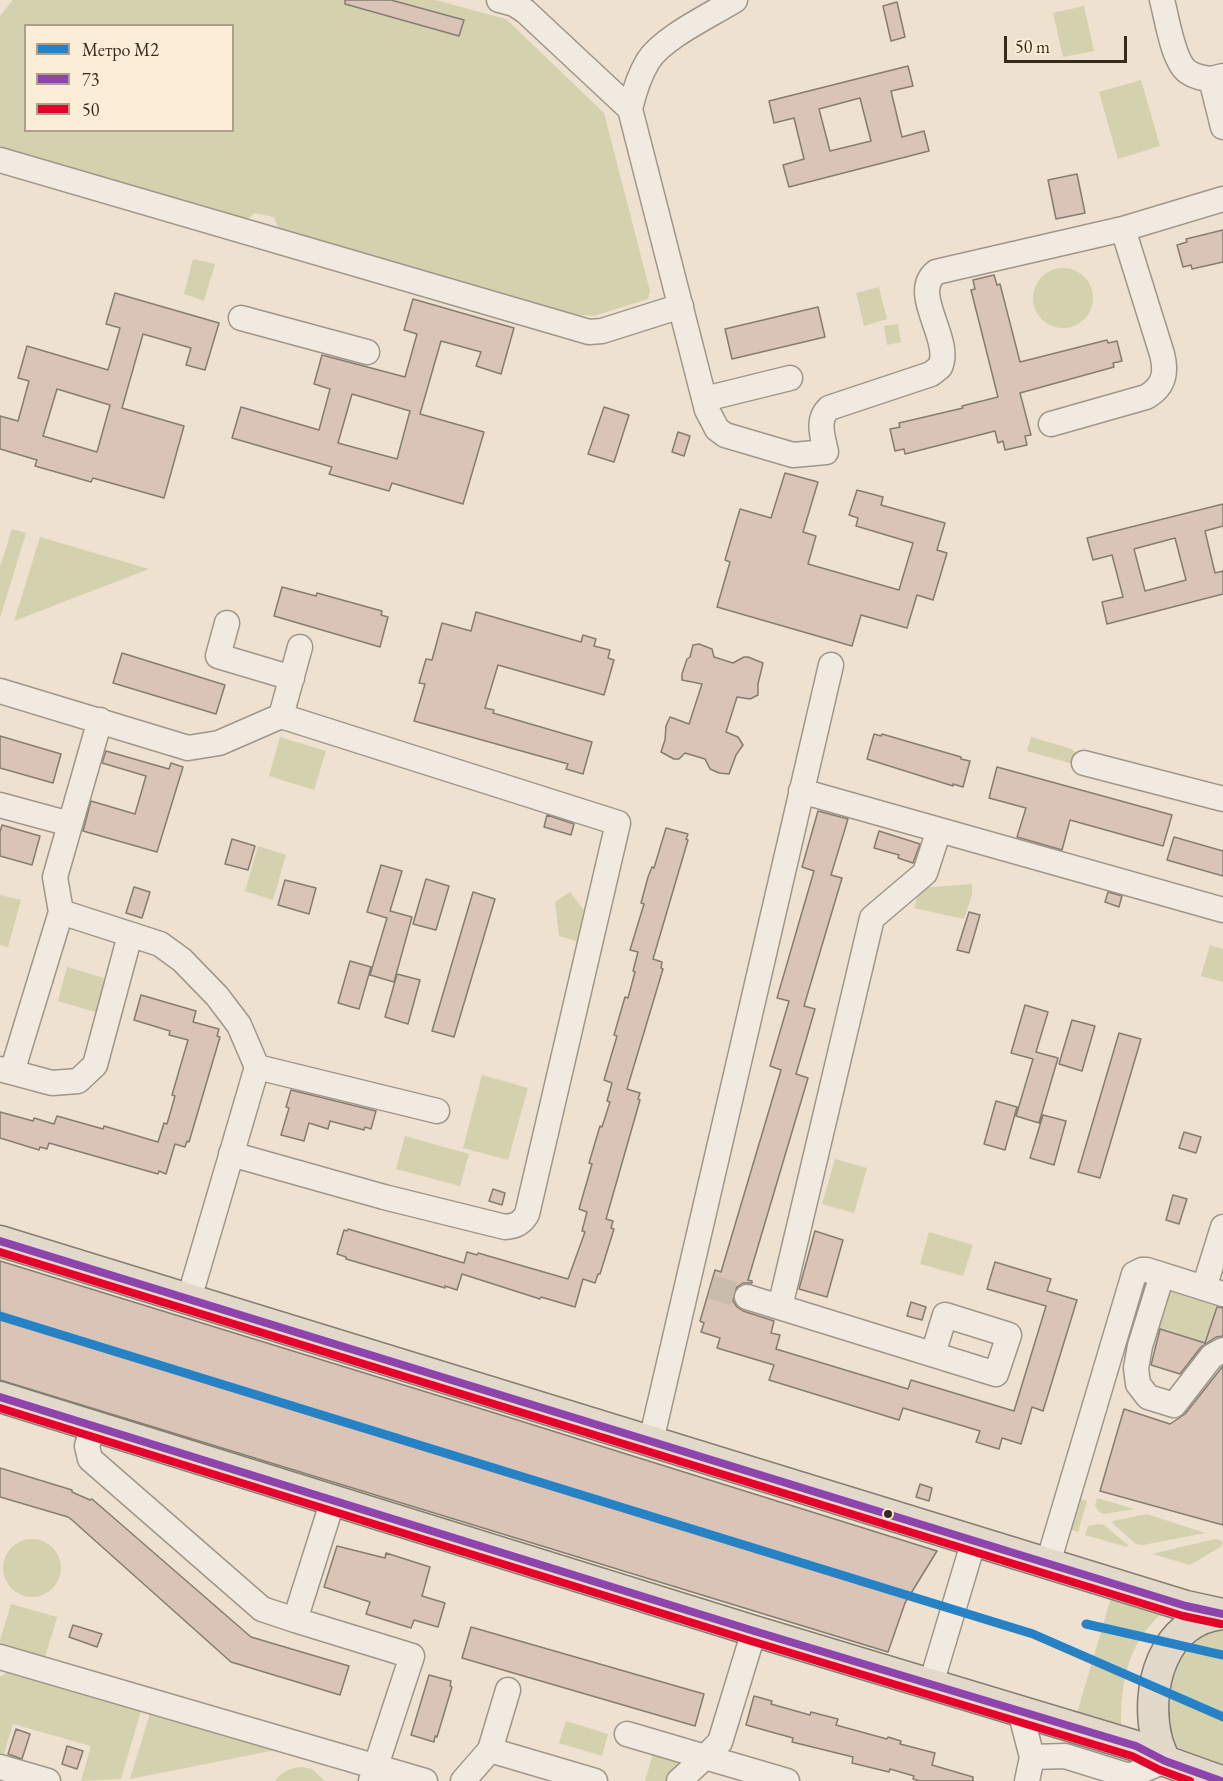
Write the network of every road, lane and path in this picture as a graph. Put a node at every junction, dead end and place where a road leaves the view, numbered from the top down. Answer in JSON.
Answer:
{"nodes":[{"id":1,"x":499,"y":0,"type":"edge"},
{"id":2,"x":735,"y":0,"type":"edge"},
{"id":3,"x":1162,"y":0,"type":"edge"},
{"id":4,"x":1217,"y":78,"type":"edge"},
{"id":5,"x":630,"y":109,"type":"junction"},
{"id":6,"x":1223,"y":127,"type":"edge"},
{"id":7,"x":0,"y":160,"type":"edge"},
{"id":8,"x":1223,"y":199,"type":"edge"},
{"id":9,"x":1123,"y":229,"type":"junction"},
{"id":10,"x":681,"y":306,"type":"junction"},
{"id":11,"x":241,"y":318,"type":"dead end"},
{"id":12,"x":367,"y":352,"type":"dead end"},
{"id":13,"x":790,"y":378,"type":"dead end"},
{"id":14,"x":705,"y":399,"type":"junction"},
{"id":15,"x":1051,"y":424,"type":"dead end"},
{"id":16,"x":227,"y":623,"type":"dead end"},
{"id":17,"x":300,"y":647,"type":"dead end"},
{"id":18,"x":831,"y":665,"type":"dead end"},
{"id":19,"x":291,"y":678,"type":"junction"},
{"id":20,"x":0,"y":692,"type":"edge"},
{"id":21,"x":280,"y":716,"type":"junction"},
{"id":22,"x":100,"y":720,"type":"junction"},
{"id":23,"x":1084,"y":763,"type":"dead end"},
{"id":24,"x":801,"y":791,"type":"junction"},
{"id":25,"x":1223,"y":799,"type":"edge"},
{"id":26,"x":0,"y":805,"type":"edge"},
{"id":27,"x":70,"y":824,"type":"junction"},
{"id":28,"x":939,"y":830,"type":"junction"},
{"id":29,"x":1223,"y":910,"type":"edge"},
{"id":30,"x":60,"y":912,"type":"junction"},
{"id":31,"x":130,"y":935,"type":"junction"},
{"id":32,"x":256,"y":1067,"type":"junction"},
{"id":33,"x":6,"y":1070,"type":"edge"},
{"id":34,"x":437,"y":1111,"type":"dead end"},
{"id":35,"x":231,"y":1154,"type":"junction"},
{"id":36,"x":1223,"y":1227,"type":"edge"},
{"id":37,"x":0,"y":1241,"type":"edge"},
{"id":38,"x":1162,"y":1275,"type":"junction"},
{"id":39,"x":1214,"y":1291,"type":"edge"},
{"id":40,"x":747,"y":1298,"type":"tunnel mouth"},
{"id":41,"x":189,"y":1299,"type":"junction"},
{"id":42,"x":780,"y":1307,"type":"junction"},
{"id":43,"x":1223,"y":1350,"type":"edge"},
{"id":44,"x":933,"y":1354,"type":"dead end"},
{"id":45,"x":0,"y":1397,"type":"edge"},
{"id":46,"x":93,"y":1426,"type":"junction"},
{"id":47,"x":651,"y":1441,"type":"junction"},
{"id":48,"x":333,"y":1500,"type":"junction"},
{"id":49,"x":974,"y":1540,"type":"junction"},
{"id":50,"x":1048,"y":1563,"type":"junction"},
{"id":51,"x":1222,"y":1614,"type":"edge"},
{"id":52,"x":295,"y":1620,"type":"junction"},
{"id":53,"x":754,"y":1631,"type":"junction"},
{"id":54,"x":0,"y":1658,"type":"edge"},
{"id":55,"x":931,"y":1684,"type":"junction"},
{"id":56,"x":508,"y":1690,"type":"dead end"},
{"id":57,"x":1020,"y":1711,"type":"junction"},
{"id":58,"x":1071,"y":1726,"type":"junction"},
{"id":59,"x":627,"y":1734,"type":"dead end"},
{"id":60,"x":490,"y":1750,"type":"junction"},
{"id":61,"x":705,"y":1757,"type":"junction"},
{"id":62,"x":1032,"y":1757,"type":"junction"},
{"id":63,"x":1165,"y":1761,"type":"junction"},
{"id":64,"x":0,"y":1767,"type":"edge"},
{"id":65,"x":373,"y":1774,"type":"edge"},
{"id":66,"x":48,"y":1781,"type":"edge"},
{"id":67,"x":425,"y":1781,"type":"edge"},
{"id":68,"x":463,"y":1781,"type":"edge"},
{"id":69,"x":596,"y":1781,"type":"edge"},
{"id":70,"x":679,"y":1781,"type":"edge"},
{"id":71,"x":787,"y":1781,"type":"edge"},
{"id":72,"x":1027,"y":1781,"type":"edge"},
{"id":73,"x":1221,"y":1781,"type":"edge"}],
"edges":[{"from":1,"to":5,"type":"street"},
{"from":2,"to":5,"type":"street"},
{"from":3,"to":4,"type":"street"},
{"from":4,"to":6,"type":"street"},
{"from":5,"to":10,"type":"street"},
{"from":7,"to":10,"type":"street"},
{"from":8,"to":9,"type":"street"},
{"from":9,"to":14,"type":"street"},
{"from":9,"to":15,"type":"street"},
{"from":10,"to":14,"type":"street"},
{"from":11,"to":12,"type":"street"},
{"from":13,"to":14,"type":"street"},
{"from":16,"to":19,"type":"street"},
{"from":17,"to":19,"type":"street"},
{"from":18,"to":24,"type":"street"},
{"from":19,"to":21,"type":"street"},
{"from":20,"to":22,"type":"street"},
{"from":21,"to":22,"type":"street"},
{"from":21,"to":35,"type":"street"},
{"from":22,"to":27,"type":"street"},
{"from":23,"to":25,"type":"street"},
{"from":24,"to":28,"type":"street"},
{"from":24,"to":47,"type":"street"},
{"from":26,"to":27,"type":"street"},
{"from":27,"to":30,"type":"street"},
{"from":28,"to":29,"type":"street"},
{"from":28,"to":42,"type":"street"},
{"from":30,"to":31,"type":"street"},
{"from":30,"to":33,"type":"street"},
{"from":31,"to":32,"type":"street"},
{"from":31,"to":33,"type":"street"},
{"from":32,"to":34,"type":"street"},
{"from":32,"to":35,"type":"street"},
{"from":35,"to":41,"type":"street"},
{"from":36,"to":39,"type":"street"},
{"from":37,"to":41,"type":"main road"},
{"from":38,"to":39,"type":"street"},
{"from":38,"to":43,"type":"street"},
{"from":38,"to":50,"type":"street"},
{"from":40,"to":42,"type":"street"},
{"from":41,"to":47,"type":"main road"},
{"from":42,"to":44,"type":"street"},
{"from":45,"to":46,"type":"main road"},
{"from":46,"to":48,"type":"main road"},
{"from":46,"to":52,"type":"street"},
{"from":47,"to":49,"type":"main road"},
{"from":48,"to":52,"type":"street"},
{"from":48,"to":53,"type":"main road"},
{"from":49,"to":50,"type":"main road"},
{"from":49,"to":55,"type":"street"},
{"from":50,"to":51,"type":"main road"},
{"from":51,"to":63,"type":"main road"},
{"from":52,"to":65,"type":"street"},
{"from":53,"to":55,"type":"main road"},
{"from":53,"to":61,"type":"street"},
{"from":54,"to":65,"type":"street"},
{"from":55,"to":57,"type":"main road"},
{"from":56,"to":60,"type":"street"},
{"from":57,"to":58,"type":"main road"},
{"from":57,"to":62,"type":"street"},
{"from":58,"to":62,"type":"street"},
{"from":58,"to":63,"type":"main road"},
{"from":59,"to":61,"type":"street"},
{"from":60,"to":68,"type":"street"},
{"from":60,"to":69,"type":"street"},
{"from":61,"to":70,"type":"street"},
{"from":61,"to":71,"type":"street"},
{"from":62,"to":63,"type":"street"},
{"from":62,"to":72,"type":"street"},
{"from":63,"to":73,"type":"main road"},
{"from":64,"to":66,"type":"street"},
{"from":65,"to":67,"type":"street"}]}
